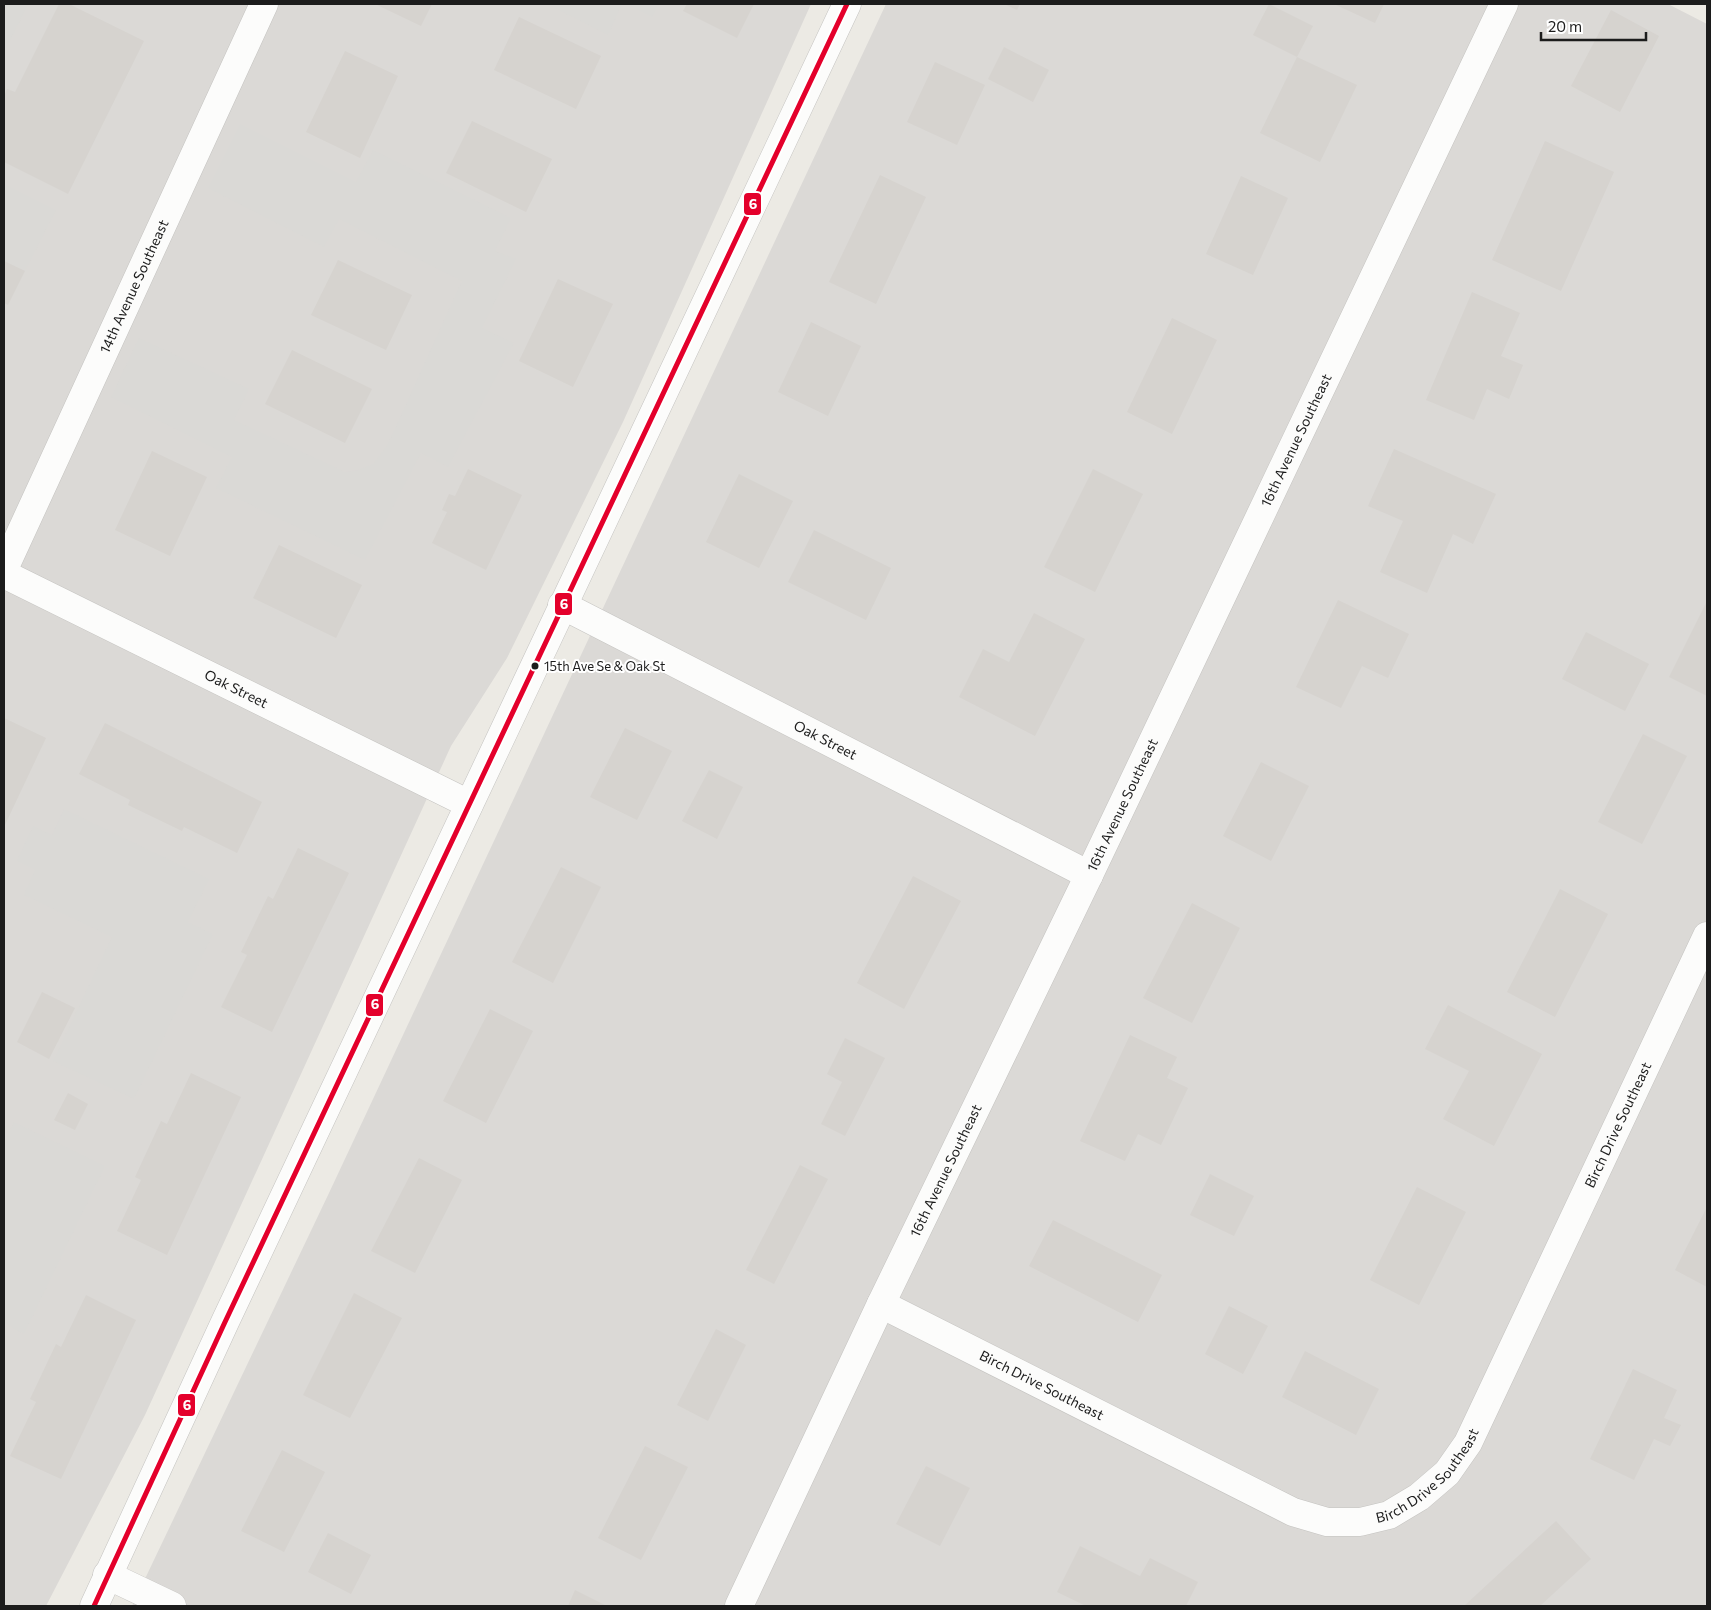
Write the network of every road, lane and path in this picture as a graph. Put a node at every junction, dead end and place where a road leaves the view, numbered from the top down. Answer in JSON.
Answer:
{"nodes":[{"id":1,"x":264,"y":4,"type":"edge"},
{"id":2,"x":847,"y":4,"type":"edge"},
{"id":3,"x":1504,"y":4,"type":"edge"},
{"id":4,"x":4,"y":569,"type":"edge"},
{"id":5,"x":4,"y":574,"type":"edge"},
{"id":6,"x":562,"y":605,"type":"junction"},
{"id":7,"x":469,"y":804,"type":"junction"},
{"id":8,"x":1089,"y":875,"type":"junction"},
{"id":9,"x":1707,"y":936,"type":"edge"},
{"id":10,"x":882,"y":1304,"type":"junction"},
{"id":11,"x":108,"y":1575,"type":"junction"},
{"id":12,"x":94,"y":1606,"type":"edge"},
{"id":13,"x":172,"y":1606,"type":"edge"},
{"id":14,"x":739,"y":1606,"type":"edge"}],
"edges":[{"from":1,"to":4,"type":"street","name":"14th Avenue Southeast"},
{"from":2,"to":6,"type":"street"},
{"from":3,"to":8,"type":"street","name":"16th Avenue Southeast"},
{"from":5,"to":7,"type":"street","name":"Oak Street"},
{"from":6,"to":7,"type":"street"},
{"from":6,"to":8,"type":"street","name":"Oak Street"},
{"from":7,"to":11,"type":"street"},
{"from":8,"to":10,"type":"street","name":"16th Avenue Southeast"},
{"from":9,"to":10,"type":"street","name":"Birch Drive Southeast"},
{"from":10,"to":14,"type":"street","name":"16th Avenue Southeast"},
{"from":11,"to":12,"type":"street"},
{"from":11,"to":13,"type":"street"}]}
